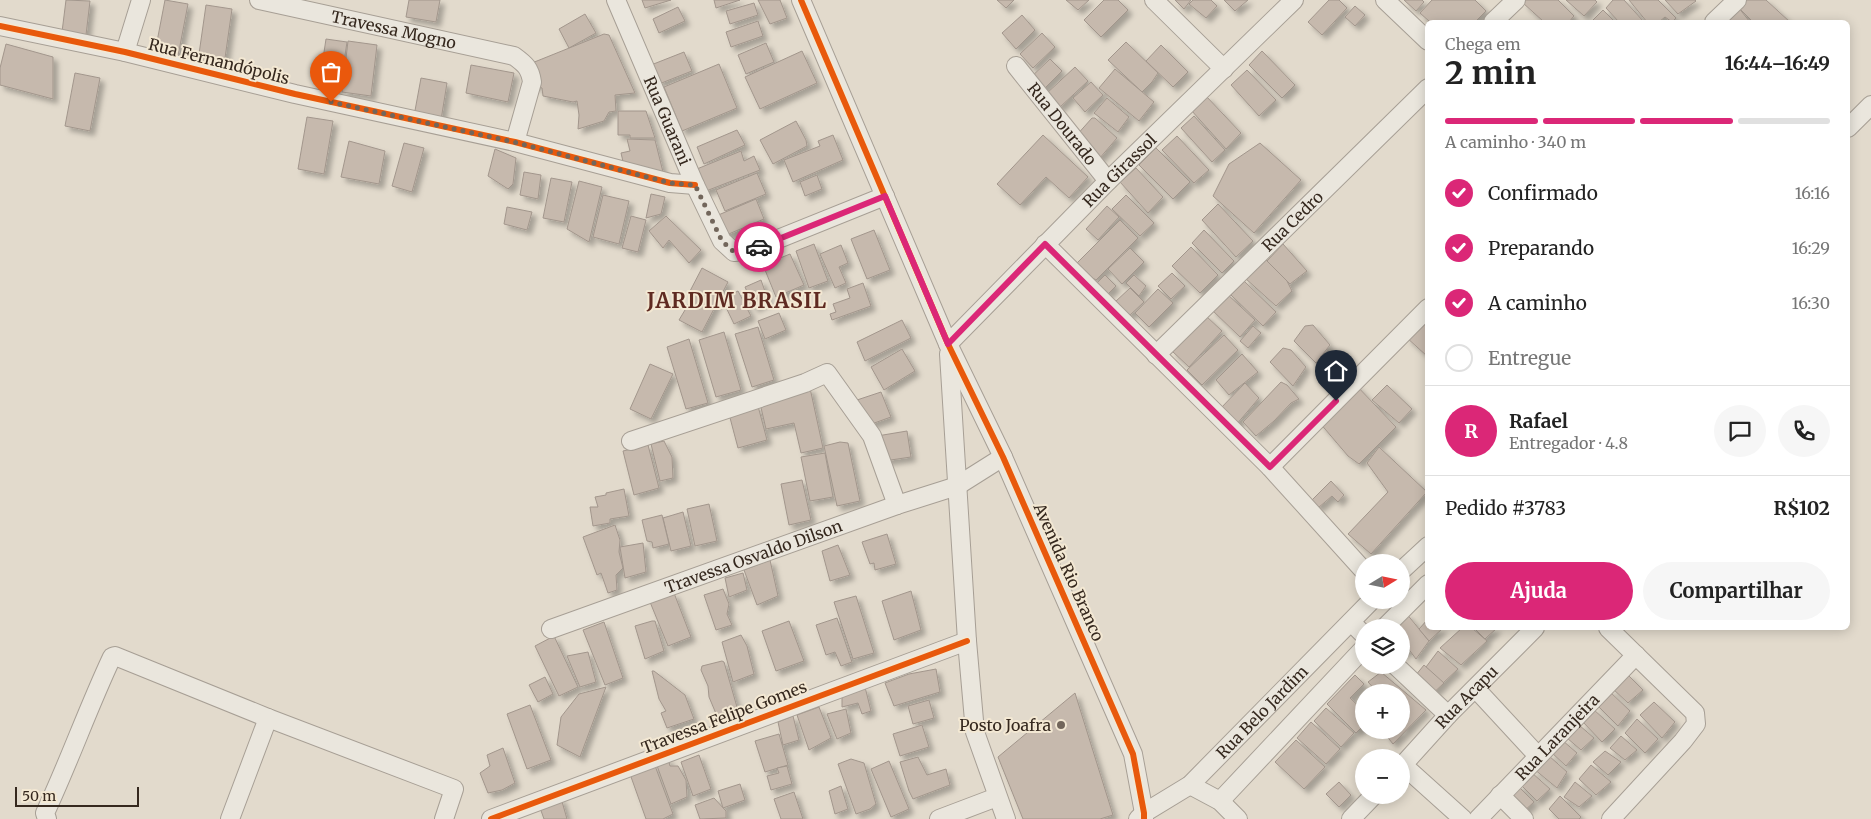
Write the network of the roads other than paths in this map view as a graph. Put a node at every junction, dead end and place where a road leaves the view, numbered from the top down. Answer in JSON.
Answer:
{"nodes":[{"id":1,"x":141,"y":0,"type":"edge"},
{"id":2,"x":259,"y":0,"type":"edge"},
{"id":3,"x":616,"y":0,"type":"edge"},
{"id":4,"x":801,"y":0,"type":"edge"},
{"id":5,"x":1154,"y":0,"type":"edge"},
{"id":6,"x":1294,"y":0,"type":"edge"},
{"id":7,"x":1385,"y":0,"type":"edge"},
{"id":8,"x":1516,"y":0,"type":"edge"},
{"id":9,"x":1737,"y":0,"type":"edge"},
{"id":10,"x":308,"y":5,"type":"edge"},
{"id":11,"x":1495,"y":20,"type":"edge"},
{"id":12,"x":1716,"y":20,"type":"edge"},
{"id":13,"x":0,"y":26,"type":"edge"},
{"id":14,"x":1425,"y":38,"type":"edge"},
{"id":15,"x":125,"y":52,"type":"junction"},
{"id":16,"x":1016,"y":66,"type":"dead end"},
{"id":17,"x":1224,"y":69,"type":"junction"},
{"id":18,"x":1425,"y":91,"type":"edge"},
{"id":19,"x":1871,"y":104,"type":"edge"},
{"id":20,"x":1850,"y":126,"type":"edge"},
{"id":21,"x":514,"y":142,"type":"junction"},
{"id":22,"x":1108,"y":181,"type":"junction"},
{"id":23,"x":695,"y":185,"type":"junction"},
{"id":24,"x":885,"y":196,"type":"junction"},
{"id":25,"x":1045,"y":244,"type":"junction"},
{"id":26,"x":1425,"y":311,"type":"edge"},
{"id":27,"x":948,"y":344,"type":"junction"},
{"id":28,"x":1156,"y":355,"type":"junction"},
{"id":29,"x":631,"y":442,"type":"dead end"},
{"id":30,"x":1003,"y":457,"type":"junction"},
{"id":31,"x":1270,"y":467,"type":"junction"},
{"id":32,"x":957,"y":486,"type":"junction"},
{"id":33,"x":897,"y":505,"type":"junction"},
{"id":34,"x":1425,"y":549,"type":"edge"},
{"id":35,"x":1355,"y":560,"type":"edge"},
{"id":36,"x":1410,"y":563,"type":"edge"},
{"id":37,"x":1425,"y":587,"type":"edge"},
{"id":38,"x":1363,"y":609,"type":"edge"},
{"id":39,"x":1393,"y":619,"type":"edge"},
{"id":40,"x":1351,"y":622,"type":"junction"},
{"id":41,"x":1355,"y":626,"type":"edge"},
{"id":42,"x":551,"y":629,"type":"dead end"},
{"id":43,"x":1532,"y":630,"type":"edge"},
{"id":44,"x":1610,"y":630,"type":"edge"},
{"id":45,"x":967,"y":640,"type":"junction"},
{"id":46,"x":1636,"y":655,"type":"junction"},
{"id":47,"x":1355,"y":658,"type":"edge"},
{"id":48,"x":1404,"y":674,"type":"edge"},
{"id":49,"x":1476,"y":689,"type":"junction"},
{"id":50,"x":1448,"y":715,"type":"junction"},
{"id":51,"x":268,"y":718,"type":"junction"},
{"id":52,"x":1538,"y":756,"type":"junction"},
{"id":53,"x":1410,"y":757,"type":"edge"},
{"id":54,"x":1410,"y":773,"type":"edge"},
{"id":55,"x":1190,"y":785,"type":"junction"},
{"id":56,"x":1500,"y":795,"type":"junction"},
{"id":57,"x":997,"y":797,"type":"junction"},
{"id":58,"x":1220,"y":801,"type":"junction"},
{"id":59,"x":1366,"y":804,"type":"edge"},
{"id":60,"x":1142,"y":817,"type":"edge"},
{"id":61,"x":47,"y":819,"type":"edge"},
{"id":62,"x":230,"y":819,"type":"edge"},
{"id":63,"x":444,"y":819,"type":"edge"},
{"id":64,"x":491,"y":819,"type":"edge"},
{"id":65,"x":939,"y":819,"type":"edge"},
{"id":66,"x":1006,"y":819,"type":"edge"},
{"id":67,"x":1238,"y":819,"type":"edge"},
{"id":68,"x":1352,"y":819,"type":"edge"},
{"id":69,"x":1462,"y":819,"type":"edge"},
{"id":70,"x":1478,"y":819,"type":"edge"},
{"id":71,"x":1524,"y":819,"type":"edge"},
{"id":72,"x":1611,"y":819,"type":"edge"}],
"edges":[{"from":1,"to":15,"type":"street"},
{"from":2,"to":10,"type":"street","name":"Travessa Mogno"},
{"from":3,"to":23,"type":"street","name":"Rua Guarani"},
{"from":4,"to":24,"type":"street","name":"Avenida Rio Branco"},
{"from":5,"to":17,"type":"street"},
{"from":6,"to":17,"type":"street","name":"Rua Girassol"},
{"from":7,"to":14,"type":"street"},
{"from":8,"to":11,"type":"street"},
{"from":9,"to":12,"type":"street"},
{"from":10,"to":21,"type":"street","name":"Travessa Mogno"},
{"from":13,"to":15,"type":"street","name":"Rua Fernandópolis"},
{"from":15,"to":21,"type":"street","name":"Rua Fernandópolis"},
{"from":16,"to":22,"type":"street","name":"Rua Dourado"},
{"from":17,"to":22,"type":"street","name":"Rua Girassol"},
{"from":18,"to":28,"type":"street","name":"Rua Cedro"},
{"from":19,"to":20,"type":"street"},
{"from":21,"to":23,"type":"street","name":"Rua Fernandópolis"},
{"from":22,"to":25,"type":"street","name":"Rua Girassol"},
{"from":23,"to":24,"type":"street","name":"Rua Guarani"},
{"from":24,"to":27,"type":"street","name":"Avenida Rio Branco"},
{"from":25,"to":27,"type":"street","name":"Rua Girassol"},
{"from":25,"to":28,"type":"street"},
{"from":26,"to":31,"type":"street"},
{"from":27,"to":30,"type":"street","name":"Avenida Rio Branco"},
{"from":27,"to":32,"type":"street"},
{"from":28,"to":31,"type":"street"},
{"from":29,"to":33,"type":"street"},
{"from":30,"to":32,"type":"street","name":"Travessa Osvaldo Dilson"},
{"from":30,"to":60,"type":"street","name":"Avenida Rio Branco"},
{"from":31,"to":35,"type":"street"},
{"from":32,"to":33,"type":"street","name":"Travessa Osvaldo Dilson"},
{"from":32,"to":45,"type":"street"},
{"from":33,"to":42,"type":"street","name":"Travessa Osvaldo Dilson"},
{"from":34,"to":36,"type":"street"},
{"from":37,"to":39,"type":"street"},
{"from":38,"to":40,"type":"street","name":"Rua Belo Jardim"},
{"from":40,"to":41,"type":"street"},
{"from":40,"to":55,"type":"street","name":"Rua Belo Jardim"},
{"from":43,"to":49,"type":"street","name":"Rua Acapu"},
{"from":44,"to":46,"type":"street"},
{"from":45,"to":57,"type":"street"},
{"from":45,"to":64,"type":"street","name":"Travessa Felipe Gomes"},
{"from":46,"to":52,"type":"street","name":"Rua Laranjeira"},
{"from":46,"to":72,"type":"street"},
{"from":47,"to":58,"type":"street","name":"Rua Belo Jardim"},
{"from":48,"to":50,"type":"street"},
{"from":49,"to":50,"type":"street","name":"Rua Acapu"},
{"from":49,"to":52,"type":"street"},
{"from":50,"to":53,"type":"street","name":"Rua Acapu"},
{"from":51,"to":61,"type":"street"},
{"from":51,"to":62,"type":"street"},
{"from":51,"to":63,"type":"street"},
{"from":52,"to":56,"type":"street","name":"Rua Laranjeira"},
{"from":54,"to":69,"type":"street"},
{"from":55,"to":58,"type":"street"},
{"from":55,"to":60,"type":"street","name":"Rua Belo Jardim"},
{"from":56,"to":70,"type":"street","name":"Rua Laranjeira"},
{"from":56,"to":71,"type":"street"},
{"from":57,"to":65,"type":"street"},
{"from":57,"to":66,"type":"street"},
{"from":58,"to":67,"type":"street"},
{"from":59,"to":68,"type":"street"}]}
